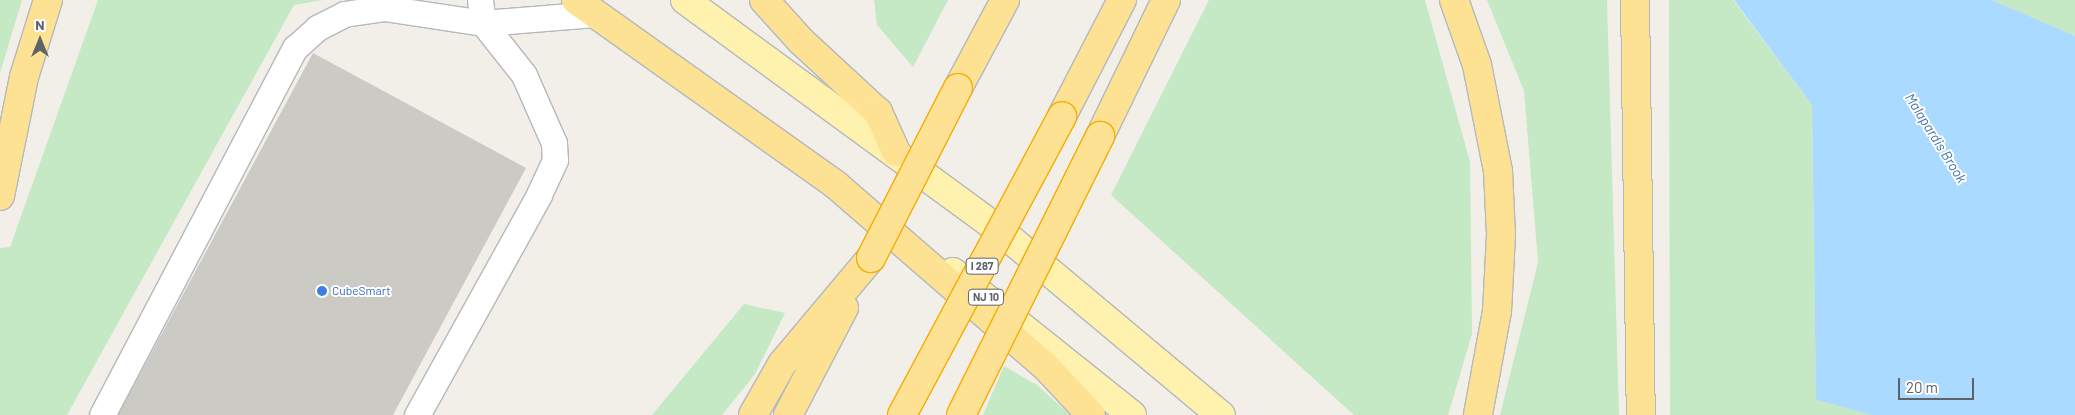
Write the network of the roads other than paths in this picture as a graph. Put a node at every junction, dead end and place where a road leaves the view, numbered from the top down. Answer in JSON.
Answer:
{"nodes":[{"id":1,"x":48,"y":0,"type":"edge"},
{"id":2,"x":684,"y":0,"type":"edge"},
{"id":3,"x":764,"y":0,"type":"edge"},
{"id":4,"x":1005,"y":0,"type":"edge"},
{"id":5,"x":1122,"y":0,"type":"edge"},
{"id":6,"x":1166,"y":0,"type":"edge"},
{"id":7,"x":1454,"y":0,"type":"edge"},
{"id":8,"x":1635,"y":0,"type":"edge"},
{"id":9,"x":586,"y":7,"type":"edge"},
{"id":10,"x":482,"y":12,"type":"edge"},
{"id":11,"x":896,"y":152,"type":"junction"},
{"id":12,"x":836,"y":185,"type":"junction"},
{"id":13,"x":0,"y":196,"type":"edge"},
{"id":14,"x":870,"y":258,"type":"junction"},
{"id":15,"x":102,"y":415,"type":"edge"},
{"id":16,"x":417,"y":415,"type":"edge"},
{"id":17,"x":753,"y":415,"type":"edge"},
{"id":18,"x":788,"y":415,"type":"edge"},
{"id":19,"x":902,"y":415,"type":"edge"},
{"id":20,"x":961,"y":415,"type":"edge"},
{"id":21,"x":1091,"y":415,"type":"edge"},
{"id":22,"x":1132,"y":415,"type":"edge"},
{"id":23,"x":1221,"y":415,"type":"edge"},
{"id":24,"x":1478,"y":415,"type":"edge"},
{"id":25,"x":1641,"y":415,"type":"edge"}],
"edges":[{"from":1,"to":13,"type":"highway"},
{"from":2,"to":11,"type":"main road"},
{"from":3,"to":11,"type":"highway"},
{"from":4,"to":14,"type":"highway","bridge":true},
{"from":5,"to":19,"type":"highway","number":"I 287","bridge":true},
{"from":6,"to":20,"type":"highway","bridge":true},
{"from":7,"to":24,"type":"highway"},
{"from":8,"to":25,"type":"highway"},
{"from":9,"to":10,"type":"lane"},
{"from":9,"to":12,"type":"highway","number":"NJ 10"},
{"from":10,"to":15,"type":"lane"},
{"from":10,"to":16,"type":"lane"},
{"from":11,"to":23,"type":"main road"},
{"from":12,"to":21,"type":"highway"},
{"from":12,"to":22,"type":"main road","number":"NJ 10"},
{"from":14,"to":17,"type":"highway"},
{"from":14,"to":18,"type":"highway"}]}
